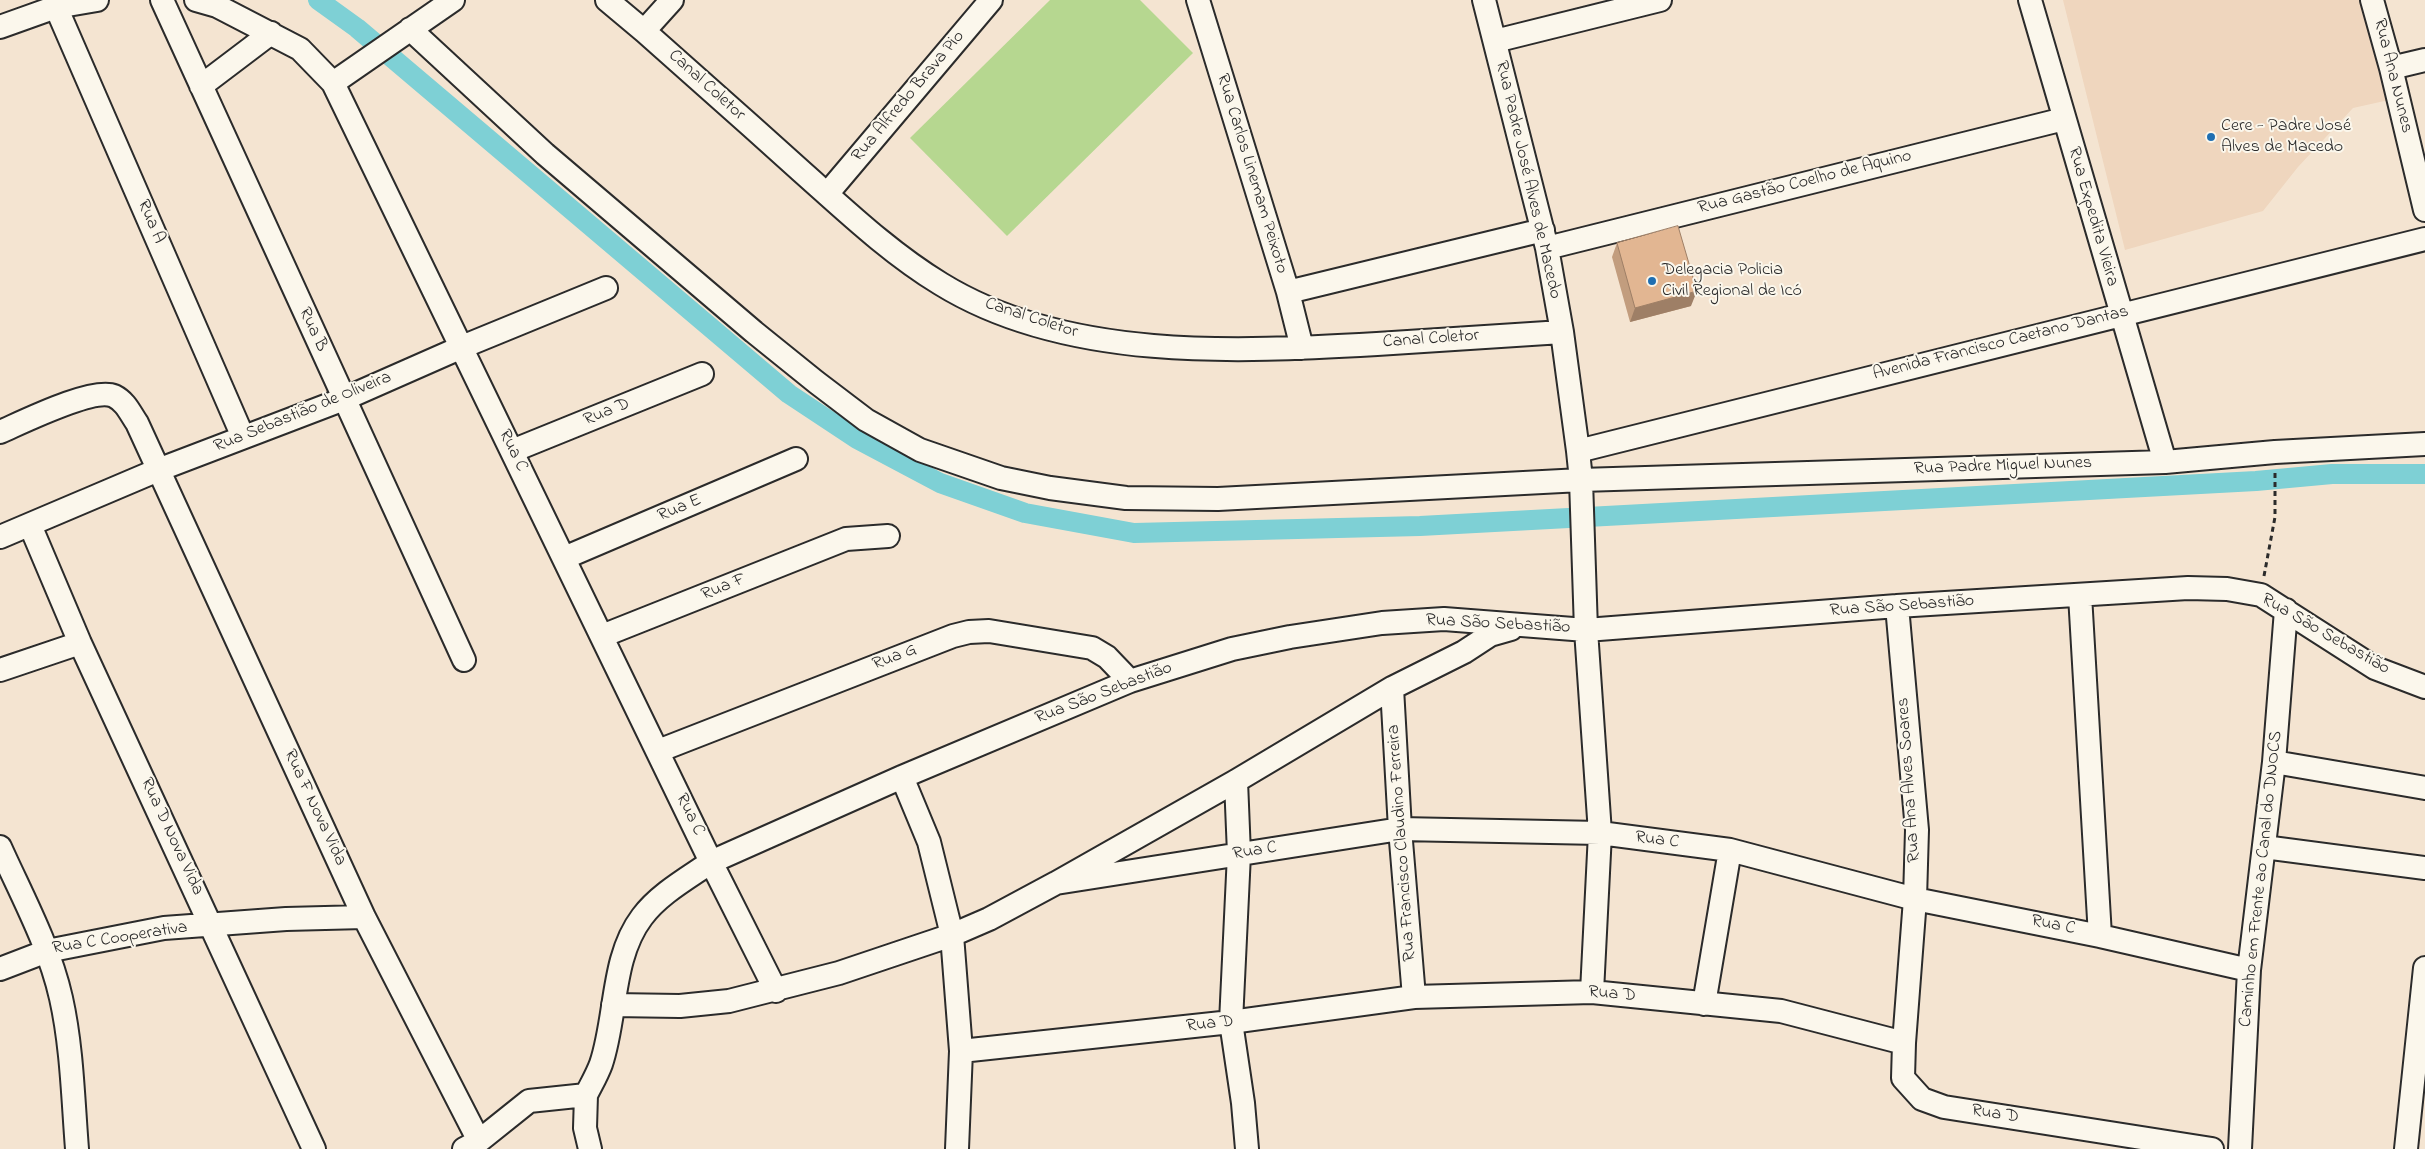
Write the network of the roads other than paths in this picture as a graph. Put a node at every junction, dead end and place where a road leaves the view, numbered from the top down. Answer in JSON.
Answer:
{"nodes":[{"id":1,"x":97,"y":0,"type":"edge"},
{"id":2,"x":162,"y":0,"type":"edge"},
{"id":3,"x":196,"y":0,"type":"edge"},
{"id":4,"x":453,"y":0,"type":"edge"},
{"id":5,"x":607,"y":0,"type":"edge"},
{"id":6,"x":672,"y":0,"type":"edge"},
{"id":7,"x":991,"y":0,"type":"edge"},
{"id":8,"x":1198,"y":0,"type":"edge"},
{"id":9,"x":1484,"y":0,"type":"edge"},
{"id":10,"x":1660,"y":0,"type":"edge"},
{"id":11,"x":2030,"y":0,"type":"edge"},
{"id":12,"x":2372,"y":0,"type":"edge"},
{"id":13,"x":56,"y":7,"type":"junction"},
{"id":14,"x":0,"y":27,"type":"edge"},
{"id":15,"x":644,"y":31,"type":"junction"},
{"id":16,"x":271,"y":33,"type":"junction"},
{"id":17,"x":403,"y":34,"type":"junction"},
{"id":18,"x":1495,"y":41,"type":"junction"},
{"id":19,"x":2425,"y":60,"type":"edge"},
{"id":20,"x":2391,"y":68,"type":"junction"},
{"id":21,"x":333,"y":83,"type":"junction"},
{"id":22,"x":201,"y":86,"type":"junction"},
{"id":23,"x":2064,"y":119,"type":"junction"},
{"id":24,"x":827,"y":194,"type":"junction"},
{"id":25,"x":2425,"y":210,"type":"edge"},
{"id":26,"x":1545,"y":239,"type":"junction"},
{"id":27,"x":2425,"y":239,"type":"edge"},
{"id":28,"x":606,"y":288,"type":"dead end"},
{"id":29,"x":1288,"y":292,"type":"junction"},
{"id":30,"x":2121,"y":314,"type":"junction"},
{"id":31,"x":1562,"y":332,"type":"junction"},
{"id":32,"x":462,"y":347,"type":"junction"},
{"id":33,"x":1302,"y":348,"type":"junction"},
{"id":34,"x":702,"y":374,"type":"dead end"},
{"id":35,"x":344,"y":399,"type":"junction"},
{"id":36,"x":0,"y":432,"type":"edge"},
{"id":37,"x":243,"y":437,"type":"junction"},
{"id":38,"x":2425,"y":444,"type":"edge"},
{"id":39,"x":512,"y":451,"type":"junction"},
{"id":40,"x":1578,"y":451,"type":"junction"},
{"id":41,"x":796,"y":460,"type":"dead end"},
{"id":42,"x":2165,"y":462,"type":"junction"},
{"id":43,"x":158,"y":470,"type":"junction"},
{"id":44,"x":1581,"y":489,"type":"junction"},
{"id":45,"x":30,"y":525,"type":"junction"},
{"id":46,"x":888,"y":536,"type":"dead end"},
{"id":47,"x":0,"y":537,"type":"edge"},
{"id":48,"x":564,"y":558,"type":"junction"},
{"id":49,"x":2080,"y":595,"type":"junction"},
{"id":50,"x":1897,"y":606,"type":"junction"},
{"id":51,"x":2286,"y":610,"type":"junction"},
{"id":52,"x":1522,"y":626,"type":"junction"},
{"id":53,"x":1586,"y":630,"type":"junction"},
{"id":54,"x":602,"y":636,"type":"junction"},
{"id":55,"x":80,"y":643,"type":"junction"},
{"id":56,"x":464,"y":660,"type":"dead end"},
{"id":57,"x":0,"y":670,"type":"edge"},
{"id":58,"x":1130,"y":682,"type":"junction"},
{"id":59,"x":2425,"y":687,"type":"edge"},
{"id":60,"x":1392,"y":688,"type":"junction"},
{"id":61,"x":658,"y":751,"type":"junction"},
{"id":62,"x":2274,"y":762,"type":"junction"},
{"id":63,"x":902,"y":777,"type":"junction"},
{"id":64,"x":1236,"y":781,"type":"junction"},
{"id":65,"x":2425,"y":788,"type":"edge"},
{"id":66,"x":1400,"y":829,"type":"junction"},
{"id":67,"x":1600,"y":833,"type":"junction"},
{"id":68,"x":0,"y":847,"type":"edge"},
{"id":69,"x":2264,"y":847,"type":"junction"},
{"id":70,"x":1730,"y":850,"type":"junction"},
{"id":71,"x":1239,"y":854,"type":"junction"},
{"id":72,"x":711,"y":862,"type":"junction"},
{"id":73,"x":2425,"y":868,"type":"edge"},
{"id":74,"x":1056,"y":883,"type":"junction"},
{"id":75,"x":1915,"y":899,"type":"junction"},
{"id":76,"x":364,"y":917,"type":"junction"},
{"id":77,"x":213,"y":926,"type":"junction"},
{"id":78,"x":952,"y":935,"type":"junction"},
{"id":79,"x":2100,"y":936,"type":"junction"},
{"id":80,"x":47,"y":951,"type":"junction"},
{"id":81,"x":2425,"y":968,"type":"edge"},
{"id":82,"x":0,"y":969,"type":"edge"},
{"id":83,"x":2249,"y":970,"type":"junction"},
{"id":84,"x":776,"y":991,"type":"junction"},
{"id":85,"x":1592,"y":992,"type":"junction"},
{"id":86,"x":1414,"y":997,"type":"junction"},
{"id":87,"x":1704,"y":1004,"type":"junction"},
{"id":88,"x":613,"y":1005,"type":"junction"},
{"id":89,"x":1231,"y":1022,"type":"junction"},
{"id":90,"x":1904,"y":1044,"type":"junction"},
{"id":91,"x":961,"y":1051,"type":"junction"},
{"id":92,"x":586,"y":1096,"type":"junction"},
{"id":93,"x":472,"y":1145,"type":"edge"},
{"id":94,"x":77,"y":1149,"type":"edge"},
{"id":95,"x":314,"y":1149,"type":"edge"},
{"id":96,"x":590,"y":1149,"type":"edge"},
{"id":97,"x":957,"y":1149,"type":"edge"},
{"id":98,"x":1247,"y":1149,"type":"edge"},
{"id":99,"x":2212,"y":1149,"type":"edge"},
{"id":100,"x":2240,"y":1149,"type":"edge"},
{"id":101,"x":2406,"y":1149,"type":"edge"}],
"edges":[{"from":1,"to":13,"type":"street"},
{"from":2,"to":22,"type":"street","name":"Rua B"},
{"from":3,"to":16,"type":"street","name":"Rua C"},
{"from":4,"to":17,"type":"street"},
{"from":5,"to":15,"type":"street","name":"Canal Coletor"},
{"from":6,"to":15,"type":"street"},
{"from":7,"to":24,"type":"street","name":"Rua Alfredo Brava Pio"},
{"from":8,"to":29,"type":"street","name":"Rua Carlos Linemam Peixoto"},
{"from":9,"to":18,"type":"street","name":"Rua Padre José Alves de Macedo"},
{"from":10,"to":18,"type":"street"},
{"from":11,"to":23,"type":"street","name":"Rua Expedita Vieira"},
{"from":12,"to":20,"type":"street","name":"Rua Ana Nunes"},
{"from":13,"to":14,"type":"street"},
{"from":13,"to":37,"type":"street","name":"Rua A"},
{"from":15,"to":24,"type":"street","name":"Canal Coletor"},
{"from":16,"to":21,"type":"street","name":"Rua C"},
{"from":16,"to":22,"type":"street"},
{"from":17,"to":21,"type":"street"},
{"from":17,"to":44,"type":"street","name":"Rua Padre Miguel Nunes"},
{"from":18,"to":26,"type":"street","name":"Rua Padre José Alves de Macedo"},
{"from":19,"to":20,"type":"street"},
{"from":20,"to":25,"type":"street","name":"Rua Ana Nunes"},
{"from":21,"to":32,"type":"street","name":"Rua C"},
{"from":22,"to":35,"type":"street","name":"Rua B"},
{"from":23,"to":26,"type":"street","name":"Rua Gastão Coelho de Aquino"},
{"from":23,"to":30,"type":"street","name":"Rua Expedita Vieira"},
{"from":24,"to":33,"type":"street","name":"Canal Coletor"},
{"from":26,"to":29,"type":"street","name":"Rua Gastão Coelho de Aquino"},
{"from":26,"to":31,"type":"street","name":"Rua Padre José Alves de Macedo"},
{"from":27,"to":30,"type":"street","name":"Avenida Francisco Caetano Dantas"},
{"from":28,"to":32,"type":"street","name":"Rua Sebastião de Oliveira"},
{"from":29,"to":33,"type":"street","name":"Rua Carlos Linemam Peixoto"},
{"from":30,"to":40,"type":"street","name":"Avenida Francisco Caetano Dantas"},
{"from":30,"to":42,"type":"street","name":"Rua Expedita Vieira"},
{"from":31,"to":33,"type":"street","name":"Canal Coletor"},
{"from":31,"to":40,"type":"street","name":"Rua Padre José Alves de Macedo"},
{"from":32,"to":35,"type":"street","name":"Rua Sebastião de Oliveira"},
{"from":32,"to":39,"type":"street","name":"Rua C"},
{"from":34,"to":39,"type":"street","name":"Rua D"},
{"from":35,"to":37,"type":"street","name":"Rua Sebastião de Oliveira"},
{"from":35,"to":56,"type":"street","name":"Rua B"},
{"from":36,"to":43,"type":"street","name":"Rua F Nova Vida"},
{"from":37,"to":43,"type":"street","name":"Rua Sebastião de Oliveira"},
{"from":38,"to":42,"type":"street","name":"Rua Padre Miguel Nunes"},
{"from":39,"to":48,"type":"street","name":"Rua C"},
{"from":40,"to":44,"type":"street","name":"Rua Padre José Alves de Macedo"},
{"from":41,"to":48,"type":"street","name":"Rua E"},
{"from":42,"to":44,"type":"street","name":"Rua Padre Miguel Nunes"},
{"from":43,"to":45,"type":"street","name":"Rua Sebastião de Oliveira"},
{"from":43,"to":76,"type":"street","name":"Rua F Nova Vida"},
{"from":44,"to":53,"type":"street","name":"Rua Padre José Alves de Macedo"},
{"from":45,"to":47,"type":"street","name":"Rua Sebastião de Oliveira"},
{"from":45,"to":55,"type":"street","name":"Rua D Nova Vida"},
{"from":46,"to":54,"type":"street","name":"Rua F"},
{"from":48,"to":54,"type":"street","name":"Rua C"},
{"from":49,"to":50,"type":"street","name":"Rua São Sebastião"},
{"from":49,"to":51,"type":"street","name":"Rua São Sebastião"},
{"from":49,"to":79,"type":"street"},
{"from":50,"to":53,"type":"street","name":"Rua São Sebastião"},
{"from":50,"to":75,"type":"street","name":"Rua Ana Alves Soares"},
{"from":51,"to":59,"type":"street","name":"Rua São Sebastião"},
{"from":51,"to":62,"type":"street","name":"Caminho em Frente ao Canal do DNOCS"},
{"from":52,"to":53,"type":"street","name":"Rua São Sebastião"},
{"from":52,"to":58,"type":"street","name":"Rua São Sebastião"},
{"from":52,"to":60,"type":"street"},
{"from":53,"to":67,"type":"street","name":"Rua Padre José Alves de Macedo"},
{"from":54,"to":61,"type":"street","name":"Rua C"},
{"from":55,"to":57,"type":"street"},
{"from":55,"to":77,"type":"street","name":"Rua D Nova Vida"},
{"from":58,"to":61,"type":"street","name":"Rua G"},
{"from":58,"to":63,"type":"street","name":"Rua São Sebastião"},
{"from":60,"to":64,"type":"street"},
{"from":60,"to":66,"type":"street","name":"Rua Francisco Claudino Ferreira"},
{"from":61,"to":72,"type":"street","name":"Rua C"},
{"from":62,"to":65,"type":"street"},
{"from":62,"to":69,"type":"street","name":"Caminho em Frente ao Canal do DNOCS"},
{"from":63,"to":72,"type":"street","name":"Rua São Sebastião"},
{"from":63,"to":78,"type":"street"},
{"from":64,"to":71,"type":"street"},
{"from":64,"to":74,"type":"street"},
{"from":66,"to":67,"type":"street","name":"Rua C"},
{"from":66,"to":71,"type":"street","name":"Rua C"},
{"from":66,"to":86,"type":"street","name":"Rua Francisco Claudino Ferreira"},
{"from":67,"to":70,"type":"street","name":"Rua C"},
{"from":67,"to":85,"type":"street","name":"Rua Padre José Alves de Macedo"},
{"from":68,"to":80,"type":"street"},
{"from":69,"to":73,"type":"street"},
{"from":69,"to":83,"type":"street","name":"Caminho em Frente ao Canal do DNOCS"},
{"from":70,"to":75,"type":"street","name":"Rua C"},
{"from":70,"to":87,"type":"street"},
{"from":71,"to":74,"type":"street","name":"Rua C"},
{"from":71,"to":89,"type":"street"},
{"from":72,"to":84,"type":"street","name":"Rua C"},
{"from":72,"to":88,"type":"street","name":"Rua São Sebastião"},
{"from":74,"to":78,"type":"street"},
{"from":75,"to":79,"type":"street","name":"Rua C"},
{"from":75,"to":90,"type":"street","name":"Rua Ana Alves Soares"},
{"from":76,"to":77,"type":"street","name":"Rua C Cooperativa"},
{"from":76,"to":93,"type":"street","name":"Rua F Nova Vida"},
{"from":77,"to":80,"type":"street","name":"Rua C Cooperativa"},
{"from":77,"to":95,"type":"street","name":"Rua D Nova Vida"},
{"from":78,"to":84,"type":"street"},
{"from":78,"to":91,"type":"street"},
{"from":79,"to":83,"type":"street","name":"Rua C"},
{"from":80,"to":82,"type":"street","name":"Rua C Cooperativa"},
{"from":80,"to":94,"type":"street"},
{"from":81,"to":101,"type":"street"},
{"from":83,"to":100,"type":"street","name":"Caminho em Frente ao Canal do DNOCS"},
{"from":84,"to":88,"type":"street"},
{"from":85,"to":86,"type":"street","name":"Rua D"},
{"from":85,"to":87,"type":"street","name":"Rua D"},
{"from":86,"to":89,"type":"street","name":"Rua D"},
{"from":87,"to":90,"type":"street","name":"Rua D"},
{"from":88,"to":92,"type":"street","name":"Rua São Sebastião"},
{"from":89,"to":91,"type":"street","name":"Rua D"},
{"from":89,"to":98,"type":"street"},
{"from":90,"to":99,"type":"street","name":"Rua D"},
{"from":91,"to":97,"type":"street"},
{"from":92,"to":93,"type":"street"},
{"from":92,"to":96,"type":"street"}]}
